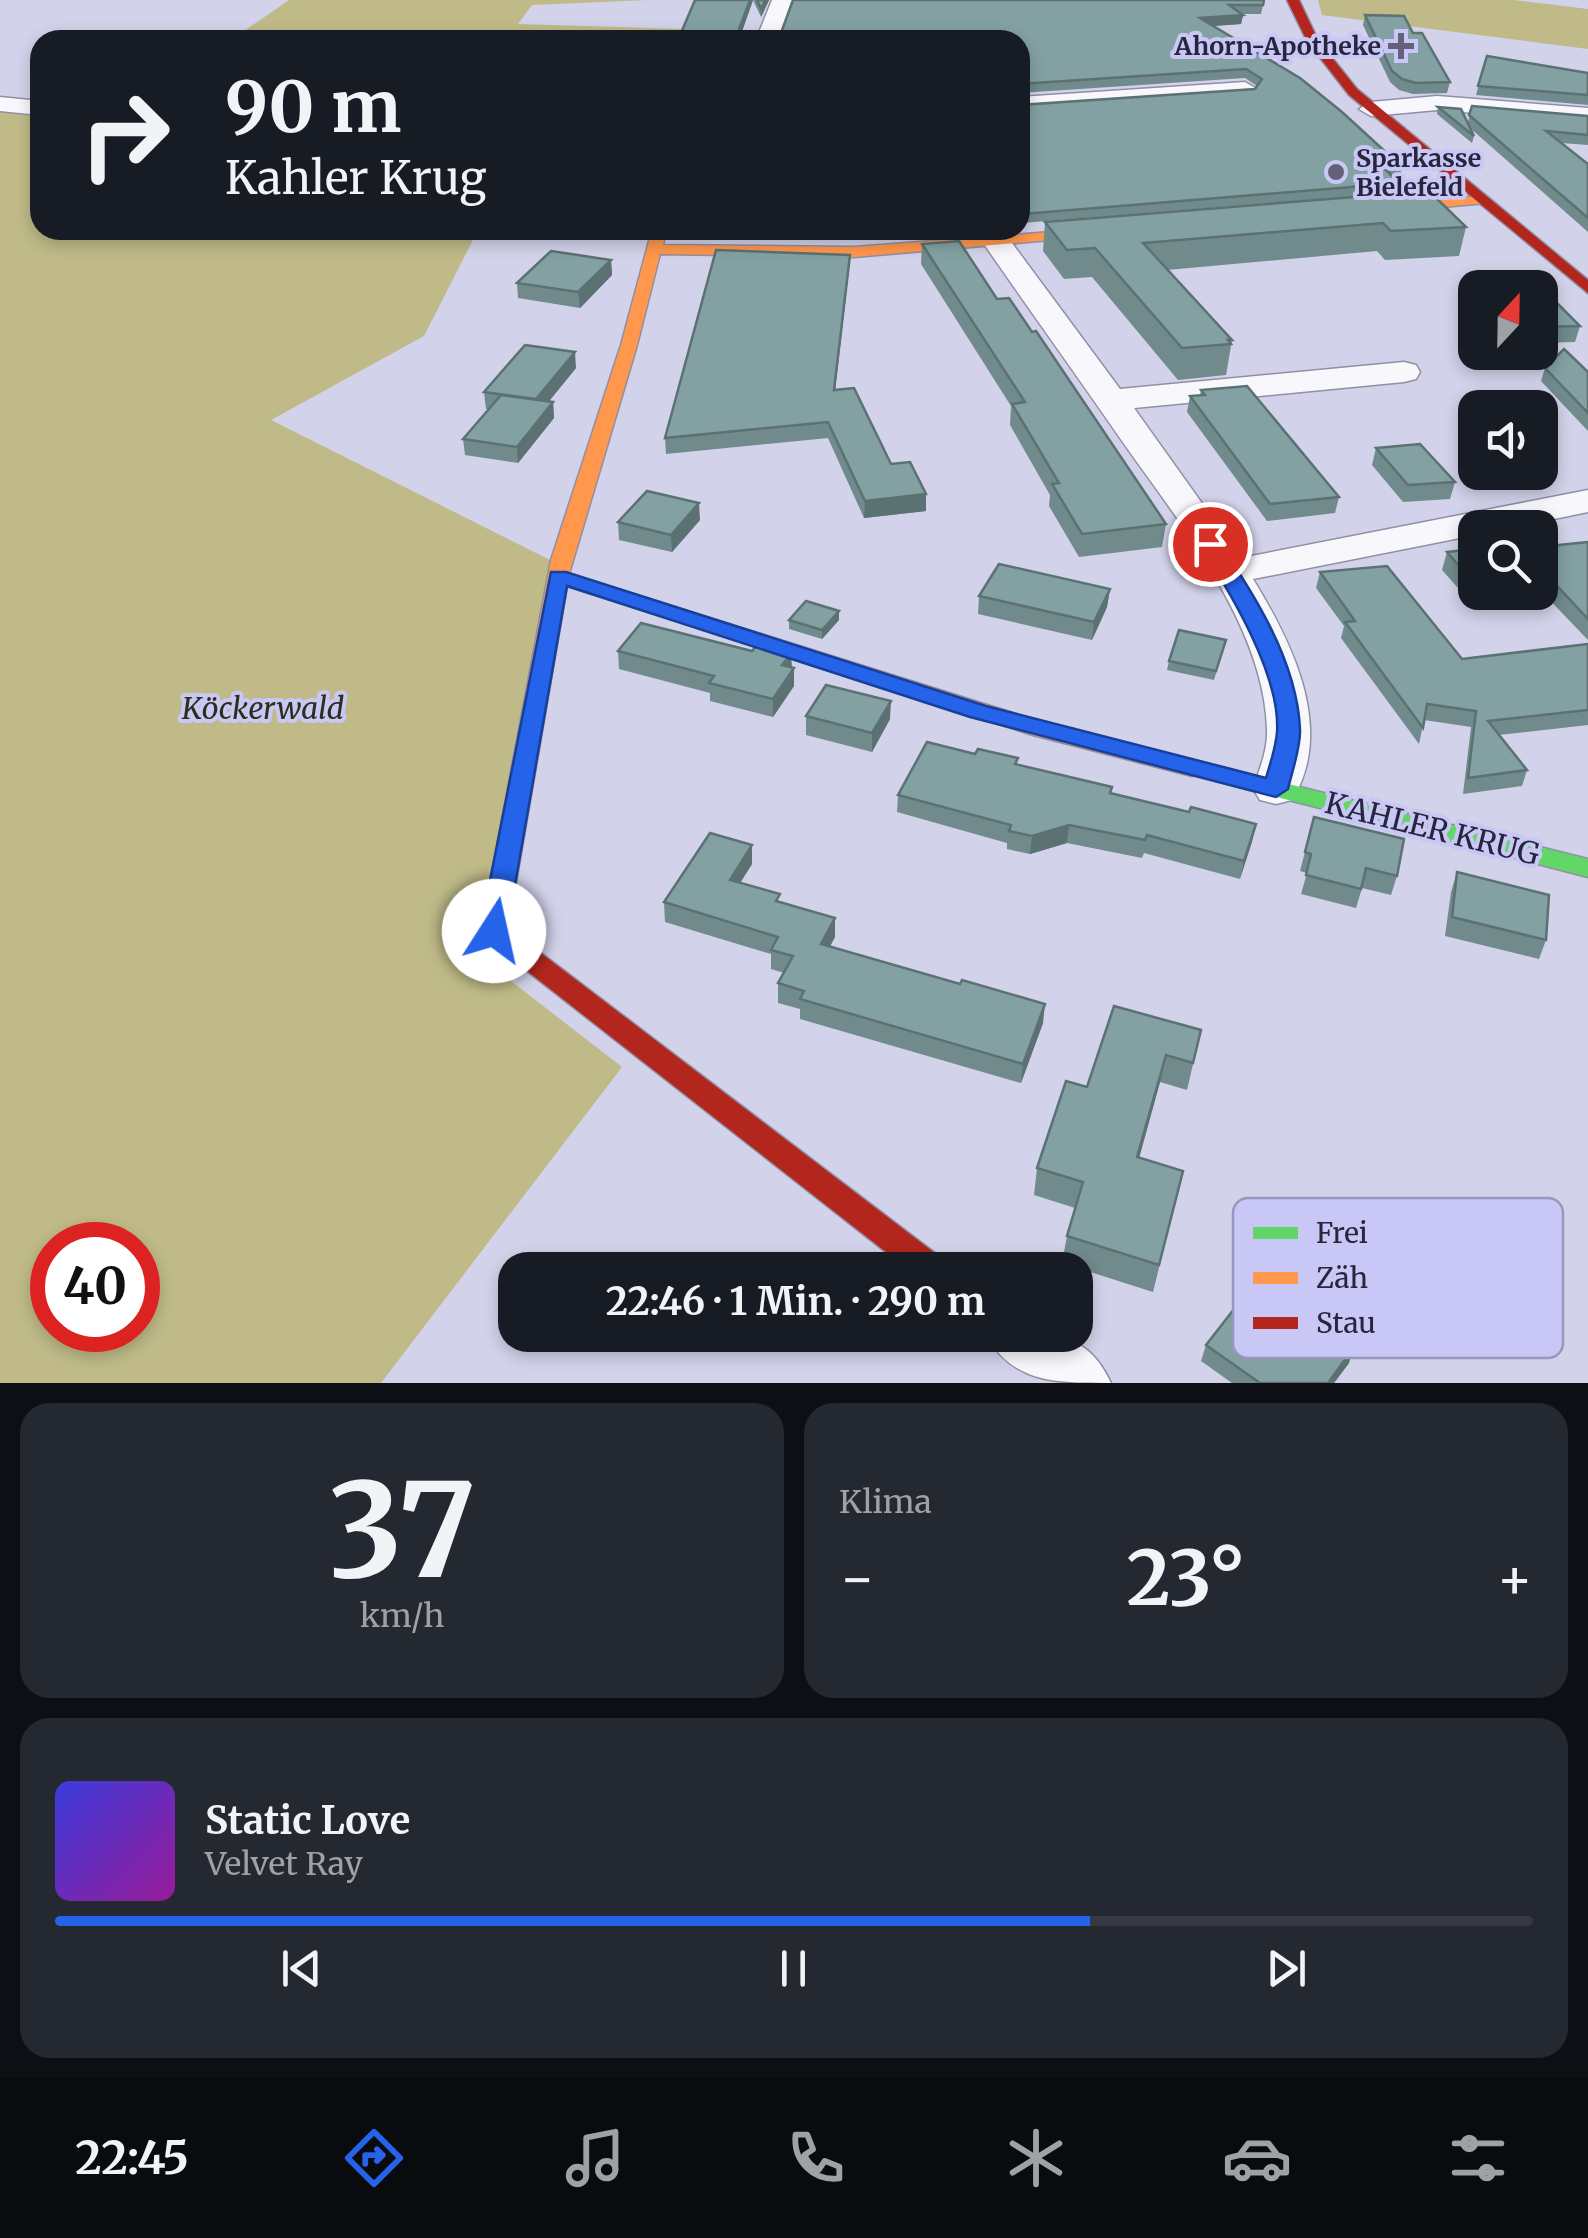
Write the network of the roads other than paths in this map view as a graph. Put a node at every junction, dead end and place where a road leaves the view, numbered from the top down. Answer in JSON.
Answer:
{"nodes":[{"id":1,"x":782,"y":0,"type":"edge"},
{"id":2,"x":1293,"y":0,"type":"edge"},
{"id":3,"x":771,"y":30,"type":"edge"},
{"id":4,"x":1246,"y":89,"type":"edge"},
{"id":5,"x":1030,"y":103,"type":"edge"},
{"id":6,"x":0,"y":104,"type":"edge"},
{"id":7,"x":30,"y":107,"type":"edge"},
{"id":8,"x":1370,"y":109,"type":"junction"},
{"id":9,"x":1588,"y":115,"type":"edge"},
{"id":10,"x":1480,"y":200,"type":"junction"},
{"id":11,"x":1345,"y":212,"type":"edge"},
{"id":12,"x":1142,"y":229,"type":"edge"},
{"id":13,"x":1030,"y":238,"type":"edge"},
{"id":14,"x":657,"y":240,"type":"edge"},
{"id":15,"x":1008,"y":240,"type":"edge"},
{"id":16,"x":996,"y":241,"type":"junction"},
{"id":17,"x":1588,"y":288,"type":"edge"},
{"id":18,"x":1404,"y":372,"type":"dead end"},
{"id":19,"x":1111,"y":400,"type":"junction"},
{"id":20,"x":1588,"y":501,"type":"edge"},
{"id":21,"x":1230,"y":572,"type":"junction"},
{"id":22,"x":558,"y":577,"type":"junction"},
{"id":23,"x":1276,"y":789,"type":"junction"},
{"id":24,"x":1588,"y":868,"type":"edge"},
{"id":25,"x":910,"y":1252,"type":"edge"},
{"id":26,"x":1039,"y":1352,"type":"edge"},
{"id":27,"x":1079,"y":1383,"type":"edge"}],
"edges":[{"from":1,"to":3,"type":"street"},
{"from":2,"to":8,"type":"street"},
{"from":4,"to":5,"type":"street"},
{"from":6,"to":7,"type":"street"},
{"from":8,"to":9,"type":"street"},
{"from":8,"to":10,"type":"street"},
{"from":10,"to":11,"type":"street"},
{"from":10,"to":17,"type":"street"},
{"from":12,"to":13,"type":"street"},
{"from":14,"to":16,"type":"street"},
{"from":14,"to":22,"type":"street"},
{"from":15,"to":16,"type":"street"},
{"from":16,"to":19,"type":"street"},
{"from":18,"to":19,"type":"street"},
{"from":19,"to":21,"type":"street"},
{"from":20,"to":21,"type":"street"},
{"from":21,"to":23,"type":"street"},
{"from":22,"to":23,"type":"street","name":"KAHLER KRUG"},
{"from":22,"to":25,"type":"street"},
{"from":23,"to":24,"type":"street","name":"KAHLER KRUG"},
{"from":26,"to":27,"type":"street"}]}
